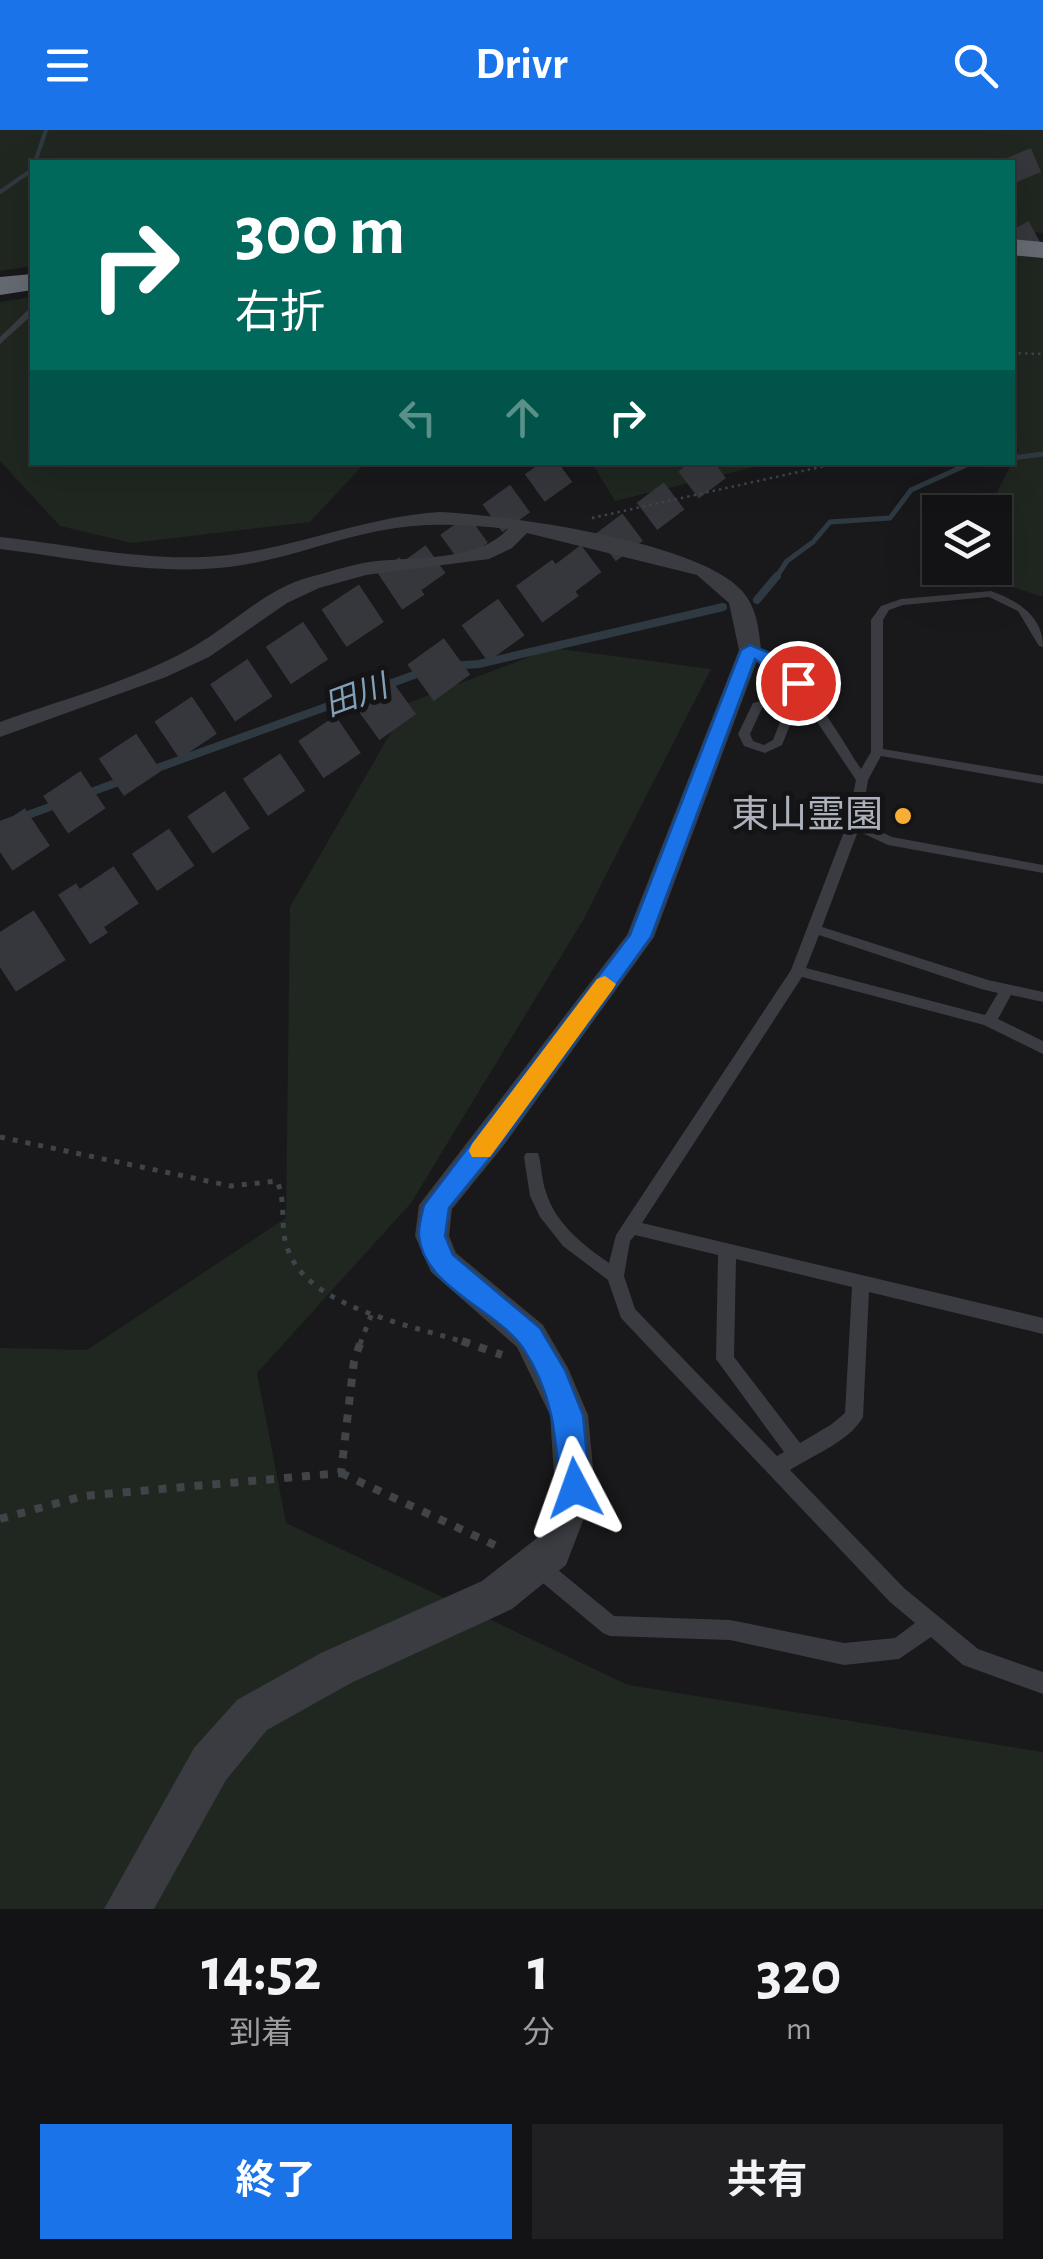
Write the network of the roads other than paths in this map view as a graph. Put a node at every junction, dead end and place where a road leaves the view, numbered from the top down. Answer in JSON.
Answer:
{"nodes":[{"id":1,"x":1015,"y":248,"type":"edge"},
{"id":2,"x":1043,"y":250,"type":"edge"},
{"id":3,"x":30,"y":284,"type":"edge"},
{"id":4,"x":0,"y":286,"type":"edge"},
{"id":5,"x":30,"y":313,"type":"edge"},
{"id":6,"x":0,"y":342,"type":"edge"},
{"id":7,"x":522,"y":526,"type":"junction"},
{"id":8,"x":0,"y":543,"type":"edge"},
{"id":9,"x":1035,"y":618,"type":"edge"},
{"id":10,"x":1043,"y":644,"type":"edge"},
{"id":11,"x":750,"y":650,"type":"junction"},
{"id":12,"x":799,"y":685,"type":"junction"},
{"id":13,"x":0,"y":730,"type":"edge"},
{"id":14,"x":877,"y":752,"type":"junction"},
{"id":15,"x":862,"y":780,"type":"junction"},
{"id":16,"x":1043,"y":780,"type":"edge"},
{"id":17,"x":854,"y":824,"type":"junction"},
{"id":18,"x":1043,"y":869,"type":"edge"},
{"id":19,"x":814,"y":929,"type":"junction"},
{"id":20,"x":798,"y":971,"type":"junction"},
{"id":21,"x":1007,"y":990,"type":"junction"},
{"id":22,"x":1043,"y":997,"type":"edge"},
{"id":23,"x":990,"y":1022,"type":"junction"},
{"id":24,"x":1043,"y":1048,"type":"edge"},
{"id":25,"x":532,"y":1157,"type":"dead end"},
{"id":26,"x":631,"y":1227,"type":"junction"},
{"id":27,"x":727,"y":1250,"type":"junction"},
{"id":28,"x":615,"y":1276,"type":"junction"},
{"id":29,"x":861,"y":1282,"type":"junction"},
{"id":30,"x":1043,"y":1326,"type":"edge"},
{"id":31,"x":798,"y":1455,"type":"junction"},
{"id":32,"x":774,"y":1468,"type":"junction"},
{"id":33,"x":536,"y":1564,"type":"junction"},
{"id":34,"x":931,"y":1624,"type":"junction"},
{"id":35,"x":1043,"y":1683,"type":"edge"},
{"id":36,"x":128,"y":1909,"type":"edge"}],
"edges":[{"from":1,"to":2,"type":"highway"},
{"from":3,"to":4,"type":"highway"},
{"from":5,"to":6,"type":"lane"},
{"from":7,"to":8,"type":"street"},
{"from":7,"to":11,"type":"street"},
{"from":7,"to":13,"type":"street"},
{"from":9,"to":10,"type":"lane"},
{"from":9,"to":14,"type":"lane"},
{"from":11,"to":12,"type":"lane"},
{"from":11,"to":33,"type":"street"},
{"from":12,"to":12,"type":"lane"},
{"from":12,"to":15,"type":"lane"},
{"from":14,"to":15,"type":"lane"},
{"from":14,"to":16,"type":"lane"},
{"from":15,"to":17,"type":"lane"},
{"from":17,"to":18,"type":"lane"},
{"from":17,"to":19,"type":"lane"},
{"from":19,"to":20,"type":"lane"},
{"from":19,"to":21,"type":"lane"},
{"from":20,"to":23,"type":"lane"},
{"from":20,"to":26,"type":"lane"},
{"from":21,"to":22,"type":"lane"},
{"from":21,"to":23,"type":"lane"},
{"from":23,"to":24,"type":"lane"},
{"from":25,"to":28,"type":"lane"},
{"from":26,"to":27,"type":"lane"},
{"from":26,"to":28,"type":"lane"},
{"from":27,"to":29,"type":"lane"},
{"from":27,"to":31,"type":"lane"},
{"from":28,"to":32,"type":"lane"},
{"from":29,"to":30,"type":"lane"},
{"from":29,"to":31,"type":"lane"},
{"from":31,"to":32,"type":"lane"},
{"from":32,"to":34,"type":"lane"},
{"from":33,"to":34,"type":"lane"},
{"from":33,"to":36,"type":"street"},
{"from":34,"to":35,"type":"lane"}]}
